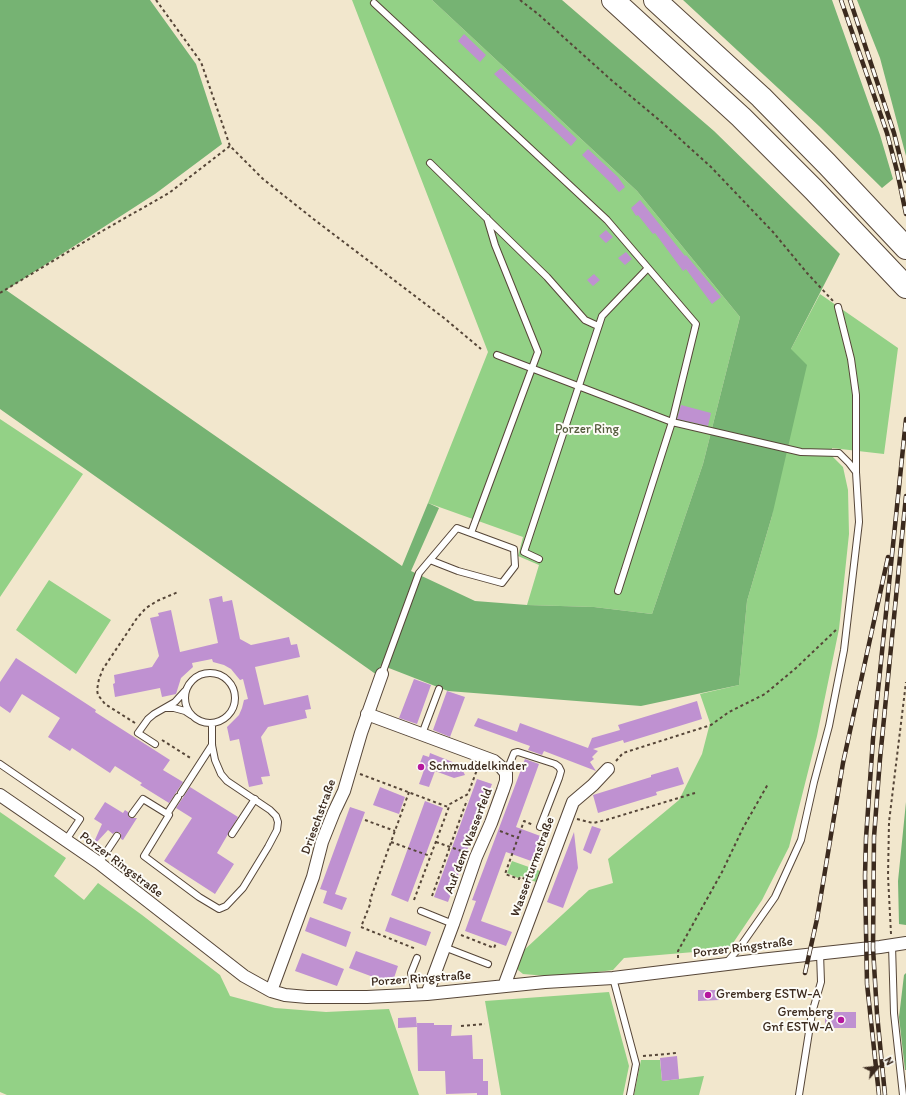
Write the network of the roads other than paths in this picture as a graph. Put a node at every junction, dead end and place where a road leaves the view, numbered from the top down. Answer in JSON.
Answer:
{"nodes":[{"id":1,"x":613,"y":0,"type":"edge"},
{"id":2,"x":654,"y":0,"type":"edge"},
{"id":3,"x":374,"y":3,"type":"dead end"},
{"id":4,"x":430,"y":163,"type":"dead end"},
{"id":5,"x":487,"y":218,"type":"junction"},
{"id":6,"x":906,"y":248,"type":"edge"},
{"id":7,"x":648,"y":268,"type":"junction"},
{"id":8,"x":906,"y":287,"type":"edge"},
{"id":9,"x":838,"y":307,"type":"road end"},
{"id":10,"x":598,"y":326,"type":"junction"},
{"id":11,"x":497,"y":354,"type":"dead end"},
{"id":12,"x":532,"y":368,"type":"junction"},
{"id":13,"x":578,"y":386,"type":"junction"},
{"id":14,"x":672,"y":422,"type":"junction"},
{"id":15,"x":856,"y":472,"type":"junction"},
{"id":16,"x":471,"y":533,"type":"junction"},
{"id":17,"x":539,"y":559,"type":"dead end"},
{"id":18,"x":430,"y":560,"type":"junction"},
{"id":19,"x":618,"y":592,"type":"dead end"},
{"id":20,"x":382,"y":674,"type":"joint"},
{"id":21,"x":439,"y":689,"type":"dead end"},
{"id":22,"x":186,"y":690,"type":"junction"},
{"id":23,"x":165,"y":708,"type":"junction"},
{"id":24,"x":367,"y":714,"type":"junction"},
{"id":25,"x":194,"y":717,"type":"junction"},
{"id":26,"x":212,"y":723,"type":"junction"},
{"id":27,"x":422,"y":734,"type":"junction"},
{"id":28,"x":155,"y":744,"type":"dead end"},
{"id":29,"x":212,"y":745,"type":"junction"},
{"id":30,"x":0,"y":764,"type":"edge"},
{"id":31,"x":608,"y":769,"type":"road end"},
{"id":32,"x":506,"y":773,"type":"junction"},
{"id":33,"x":0,"y":795,"type":"edge"},
{"id":34,"x":255,"y":799,"type":"junction"},
{"id":35,"x":132,"y":814,"type":"dead end"},
{"id":36,"x":166,"y":814,"type":"junction"},
{"id":37,"x":540,"y":827,"type":"road end"},
{"id":38,"x":232,"y":834,"type":"dead end"},
{"id":39,"x":117,"y":836,"type":"dead end"},
{"id":40,"x":66,"y":840,"type":"junction"},
{"id":41,"x":99,"y":863,"type":"junction"},
{"id":42,"x":421,"y":911,"type":"dead end"},
{"id":43,"x":452,"y":928,"type":"junction"},
{"id":44,"x":906,"y":943,"type":"edge"},
{"id":45,"x":892,"y":945,"type":"junction"},
{"id":46,"x":442,"y":953,"type":"junction"},
{"id":47,"x":820,"y":953,"type":"junction"},
{"id":48,"x":417,"y":958,"type":"dead end"},
{"id":49,"x":488,"y":964,"type":"dead end"},
{"id":50,"x":726,"y":964,"type":"junction"},
{"id":51,"x":613,"y":978,"type":"junction"},
{"id":52,"x":504,"y":986,"type":"junction"},
{"id":53,"x":271,"y":991,"type":"junction"},
{"id":54,"x":421,"y":994,"type":"junction"},
{"id":55,"x":630,"y":1095,"type":"edge"},
{"id":56,"x":799,"y":1095,"type":"edge"},
{"id":57,"x":903,"y":1095,"type":"edge"}],
"edges":[{"from":1,"to":8,"type":"highway"},
{"from":2,"to":6,"type":"highway"},
{"from":3,"to":7,"type":"lane"},
{"from":4,"to":5,"type":"lane"},
{"from":5,"to":10,"type":"lane"},
{"from":5,"to":12,"type":"lane"},
{"from":7,"to":10,"type":"lane"},
{"from":7,"to":14,"type":"lane"},
{"from":9,"to":15,"type":"lane"},
{"from":10,"to":13,"type":"lane"},
{"from":11,"to":12,"type":"lane"},
{"from":12,"to":13,"type":"lane"},
{"from":12,"to":16,"type":"lane"},
{"from":13,"to":14,"type":"lane"},
{"from":13,"to":17,"type":"lane"},
{"from":14,"to":15,"type":"lane"},
{"from":14,"to":19,"type":"lane"},
{"from":15,"to":50,"type":"lane"},
{"from":16,"to":18,"type":"lane"},
{"from":16,"to":18,"type":"lane"},
{"from":18,"to":20,"type":"lane"},
{"from":20,"to":24,"type":"street","name":"Drieschstraße"},
{"from":21,"to":27,"type":"lane"},
{"from":22,"to":23,"type":"lane"},
{"from":22,"to":25,"type":"lane"},
{"from":22,"to":26,"type":"lane"},
{"from":23,"to":25,"type":"lane"},
{"from":23,"to":28,"type":"lane"},
{"from":24,"to":27,"type":"street"},
{"from":24,"to":53,"type":"street","name":"Drieschstraße"},
{"from":25,"to":26,"type":"lane"},
{"from":26,"to":29,"type":"lane"},
{"from":27,"to":32,"type":"street"},
{"from":29,"to":34,"type":"lane"},
{"from":29,"to":36,"type":"lane"},
{"from":30,"to":40,"type":"lane"},
{"from":31,"to":52,"type":"street","name":"Wasserturmstraße"},
{"from":32,"to":37,"type":"lane"},
{"from":32,"to":43,"type":"street","name":"Auf dem Wasserfeld"},
{"from":33,"to":40,"type":"street","name":"Porzer Ringstraße"},
{"from":34,"to":36,"type":"lane"},
{"from":34,"to":38,"type":"lane"},
{"from":35,"to":36,"type":"lane"},
{"from":39,"to":41,"type":"lane"},
{"from":40,"to":41,"type":"street","name":"Porzer Ringstraße"},
{"from":41,"to":53,"type":"street","name":"Porzer Ringstraße"},
{"from":42,"to":43,"type":"lane"},
{"from":43,"to":46,"type":"street","name":"Auf dem Wasserfeld"},
{"from":44,"to":45,"type":"street","name":"Porzer Ringstraße"},
{"from":45,"to":47,"type":"street","name":"Porzer Ringstraße"},
{"from":45,"to":57,"type":"lane"},
{"from":46,"to":49,"type":"lane"},
{"from":46,"to":54,"type":"street","name":"Auf dem Wasserfeld"},
{"from":47,"to":50,"type":"street","name":"Porzer Ringstraße"},
{"from":47,"to":56,"type":"lane"},
{"from":48,"to":54,"type":"lane"},
{"from":50,"to":51,"type":"street","name":"Porzer Ringstraße"},
{"from":51,"to":52,"type":"street","name":"Porzer Ringstraße"},
{"from":51,"to":55,"type":"lane"},
{"from":52,"to":54,"type":"street","name":"Porzer Ringstraße"},
{"from":53,"to":54,"type":"street","name":"Porzer Ringstraße"}]}
